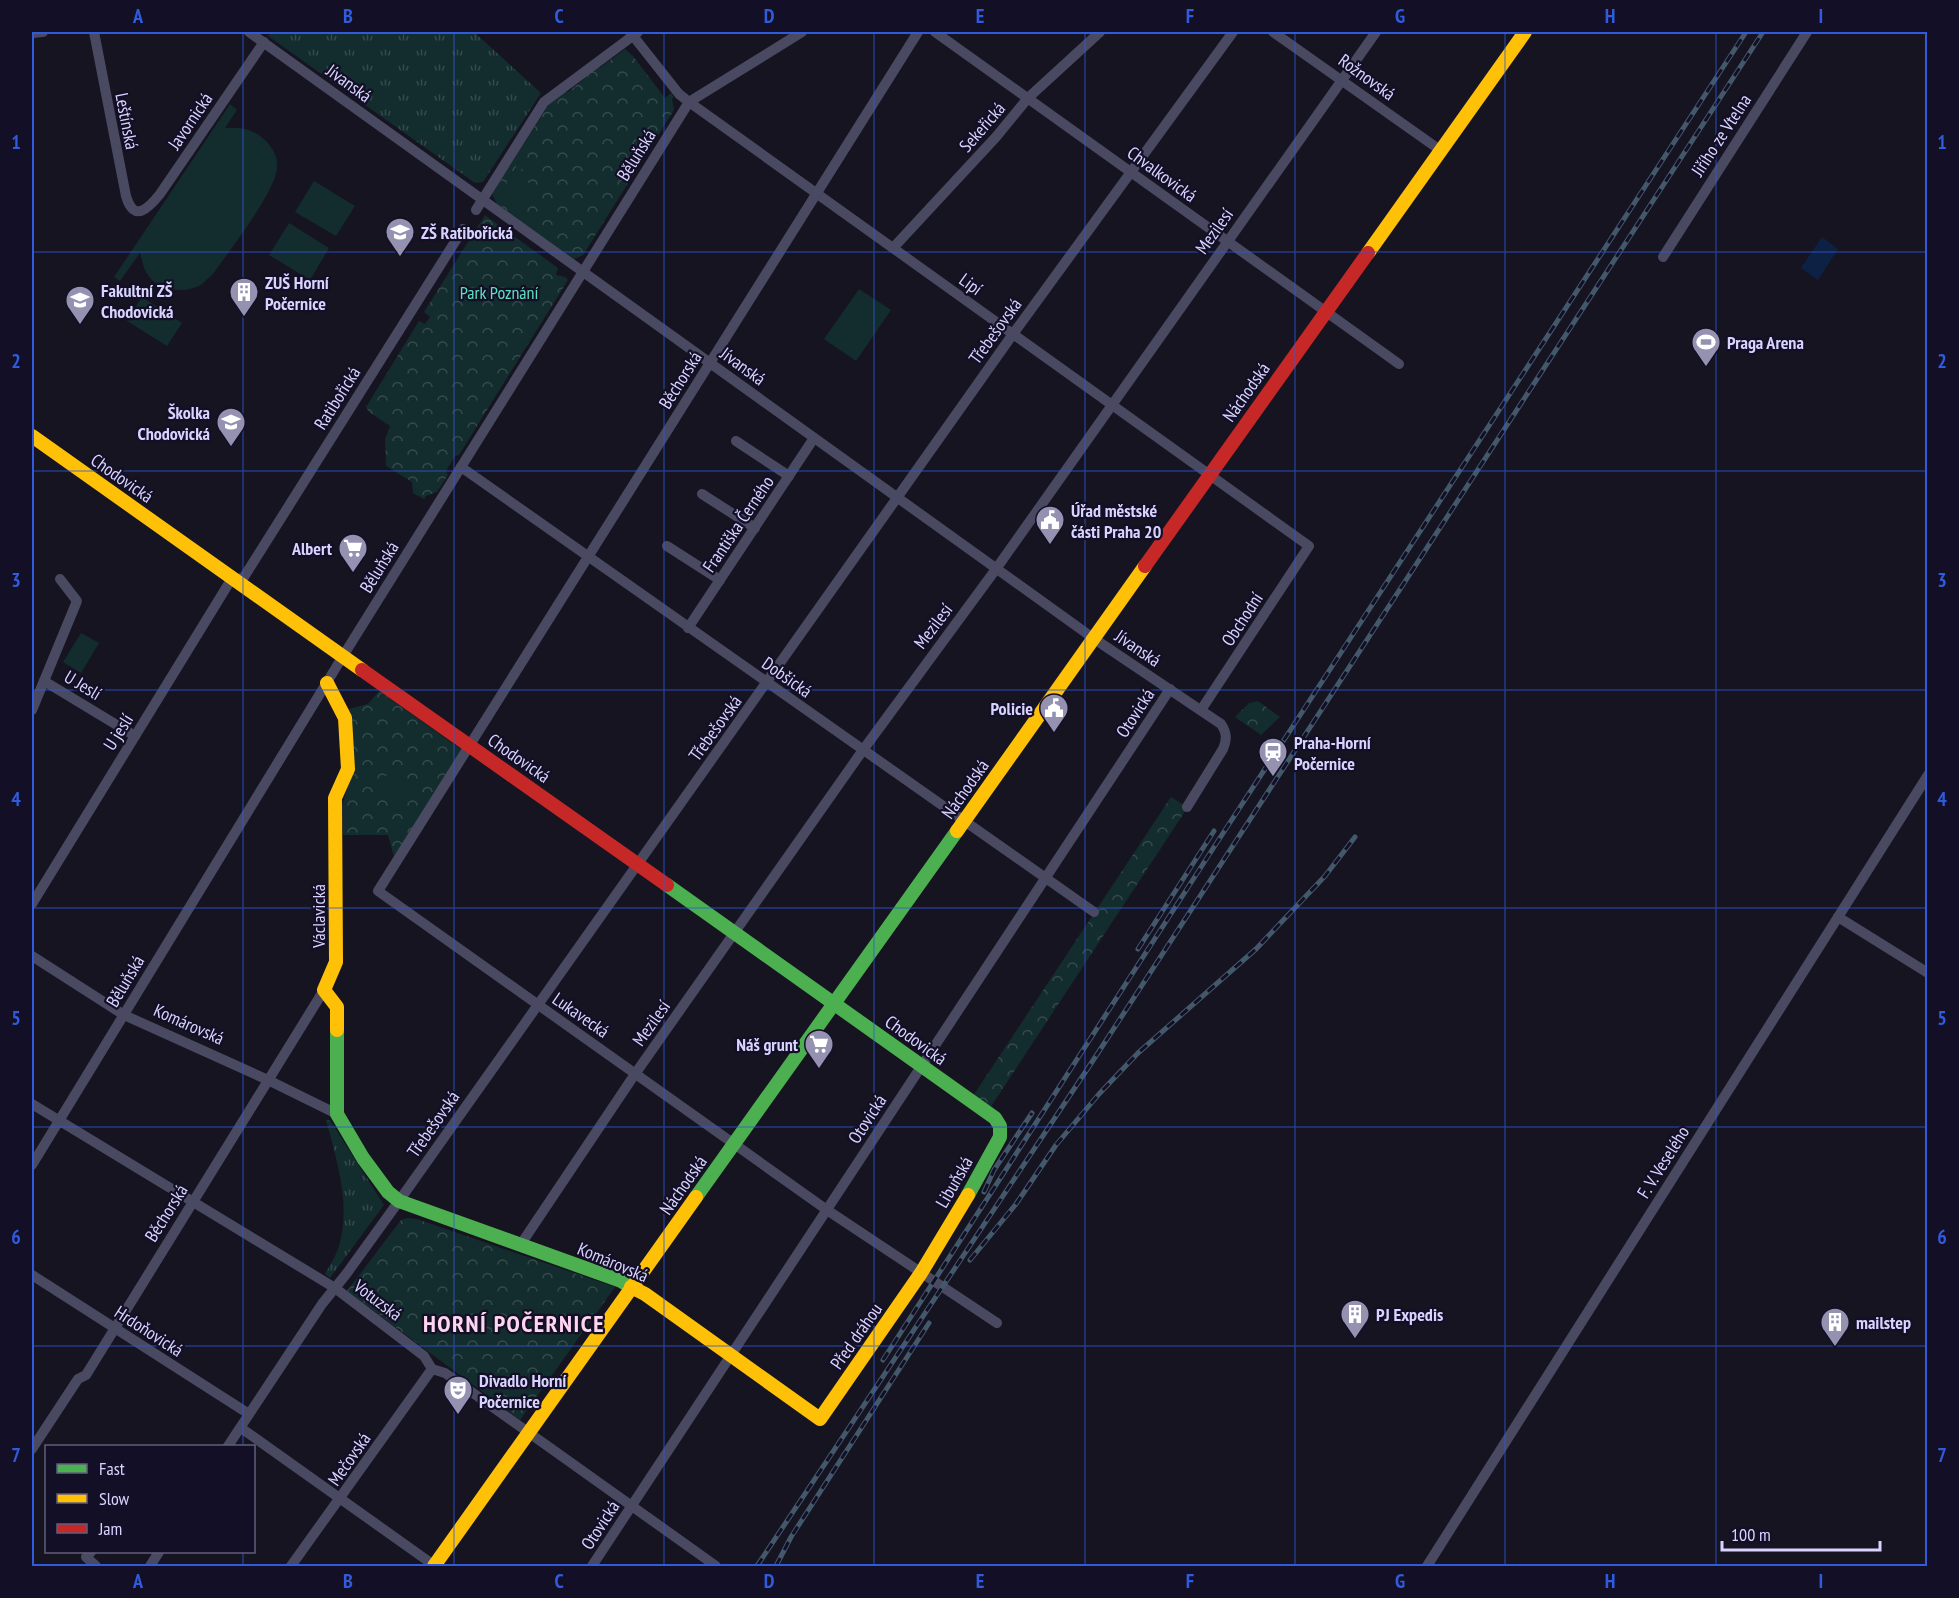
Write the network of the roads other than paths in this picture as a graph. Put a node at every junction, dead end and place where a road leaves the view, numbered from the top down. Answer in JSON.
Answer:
{"nodes":[{"id":1,"x":43,"y":32,"type":"edge"},
{"id":2,"x":93,"y":32,"type":"edge"},
{"id":3,"x":249,"y":32,"type":"edge"},
{"id":4,"x":802,"y":32,"type":"edge"},
{"id":5,"x":918,"y":32,"type":"edge"},
{"id":6,"x":935,"y":32,"type":"edge"},
{"id":7,"x":1100,"y":32,"type":"edge"},
{"id":8,"x":1233,"y":32,"type":"edge"},
{"id":9,"x":1273,"y":32,"type":"edge"},
{"id":10,"x":1376,"y":32,"type":"edge"},
{"id":11,"x":1525,"y":32,"type":"edge"},
{"id":12,"x":1807,"y":32,"type":"edge"},
{"id":13,"x":32,"y":33,"type":"edge"},
{"id":14,"x":634,"y":33,"type":"edge"},
{"id":15,"x":264,"y":42,"type":"junction"},
{"id":16,"x":1341,"y":79,"type":"junction"},
{"id":17,"x":1028,"y":98,"type":"junction"},
{"id":18,"x":688,"y":102,"type":"junction"},
{"id":19,"x":1440,"y":150,"type":"junction"},
{"id":20,"x":1130,"y":172,"type":"junction"},
{"id":21,"x":816,"y":194,"type":"junction"},
{"id":22,"x":483,"y":199,"type":"junction"},
{"id":23,"x":476,"y":210,"type":"dead end"},
{"id":24,"x":138,"y":211,"type":"joint"},
{"id":25,"x":464,"y":229,"type":"dead end"},
{"id":26,"x":1227,"y":242,"type":"junction"},
{"id":27,"x":892,"y":248,"type":"junction"},
{"id":28,"x":1663,"y":257,"type":"dead end"},
{"id":29,"x":583,"y":271,"type":"junction"},
{"id":30,"x":1325,"y":312,"type":"junction"},
{"id":31,"x":1013,"y":334,"type":"junction"},
{"id":32,"x":710,"y":363,"type":"junction"},
{"id":33,"x":1399,"y":364,"type":"dead end"},
{"id":34,"x":1112,"y":404,"type":"junction"},
{"id":35,"x":32,"y":436,"type":"edge"},
{"id":36,"x":814,"y":438,"type":"junction"},
{"id":37,"x":736,"y":441,"type":"dead end"},
{"id":38,"x":461,"y":467,"type":"junction"},
{"id":39,"x":1210,"y":475,"type":"junction"},
{"id":40,"x":789,"y":476,"type":"junction"},
{"id":41,"x":702,"y":494,"type":"dead end"},
{"id":42,"x":897,"y":497,"type":"junction"},
{"id":43,"x":755,"y":528,"type":"junction"},
{"id":44,"x":667,"y":546,"type":"dead end"},
{"id":45,"x":1309,"y":546,"type":"joint"},
{"id":46,"x":587,"y":557,"type":"junction"},
{"id":47,"x":996,"y":568,"type":"junction"},
{"id":48,"x":60,"y":579,"type":"dead end"},
{"id":49,"x":236,"y":580,"type":"junction"},
{"id":50,"x":720,"y":580,"type":"junction"},
{"id":51,"x":688,"y":628,"type":"junction"},
{"id":52,"x":1093,"y":638,"type":"junction"},
{"id":53,"x":343,"y":656,"type":"junction"},
{"id":54,"x":44,"y":681,"type":"junction"},
{"id":55,"x":327,"y":683,"type":"junction"},
{"id":56,"x":767,"y":683,"type":"junction"},
{"id":57,"x":1170,"y":689,"type":"junction"},
{"id":58,"x":32,"y":710,"type":"edge"},
{"id":59,"x":1202,"y":710,"type":"junction"},
{"id":60,"x":135,"y":736,"type":"junction"},
{"id":61,"x":469,"y":745,"type":"junction"},
{"id":62,"x":863,"y":750,"type":"junction"},
{"id":63,"x":1928,"y":775,"type":"edge"},
{"id":64,"x":1187,"y":807,"type":"dead end"},
{"id":65,"x":964,"y":821,"type":"junction"},
{"id":66,"x":638,"y":864,"type":"junction"},
{"id":67,"x":1046,"y":878,"type":"junction"},
{"id":68,"x":32,"y":904,"type":"edge"},
{"id":69,"x":1094,"y":912,"type":"dead end"},
{"id":70,"x":1838,"y":917,"type":"junction"},
{"id":71,"x":735,"y":933,"type":"junction"},
{"id":72,"x":32,"y":956,"type":"edge"},
{"id":73,"x":1928,"y":973,"type":"edge"},
{"id":74,"x":324,"y":990,"type":"junction"},
{"id":75,"x":834,"y":1003,"type":"junction"},
{"id":76,"x":538,"y":1004,"type":"junction"},
{"id":77,"x":124,"y":1015,"type":"junction"},
{"id":78,"x":921,"y":1066,"type":"junction"},
{"id":79,"x":635,"y":1074,"type":"junction"},
{"id":80,"x":268,"y":1080,"type":"junction"},
{"id":81,"x":32,"y":1104,"type":"edge"},
{"id":82,"x":986,"y":1111,"type":"joint"},
{"id":83,"x":337,"y":1114,"type":"junction"},
{"id":84,"x":58,"y":1121,"type":"junction"},
{"id":85,"x":734,"y":1144,"type":"junction"},
{"id":86,"x":32,"y":1165,"type":"edge"},
{"id":87,"x":192,"y":1202,"type":"junction"},
{"id":88,"x":399,"y":1202,"type":"junction"},
{"id":89,"x":827,"y":1210,"type":"junction"},
{"id":90,"x":521,"y":1244,"type":"junction"},
{"id":91,"x":921,"y":1273,"type":"junction"},
{"id":92,"x":32,"y":1275,"type":"edge"},
{"id":93,"x":632,"y":1287,"type":"junction"},
{"id":94,"x":335,"y":1288,"type":"junction"},
{"id":95,"x":997,"y":1323,"type":"dead end"},
{"id":96,"x":114,"y":1328,"type":"junction"},
{"id":97,"x":732,"y":1354,"type":"junction"},
{"id":98,"x":432,"y":1369,"type":"junction"},
{"id":99,"x":249,"y":1414,"type":"junction"},
{"id":100,"x":820,"y":1419,"type":"joint"},
{"id":101,"x":241,"y":1428,"type":"junction"},
{"id":102,"x":529,"y":1433,"type":"junction"},
{"id":103,"x":33,"y":1443,"type":"edge"},
{"id":104,"x":229,"y":1445,"type":"edge"},
{"id":105,"x":340,"y":1499,"type":"junction"},
{"id":106,"x":632,"y":1506,"type":"junction"},
{"id":107,"x":89,"y":1553,"type":"edge"},
{"id":108,"x":158,"y":1553,"type":"edge"},
{"id":109,"x":96,"y":1566,"type":"edge"},
{"id":110,"x":150,"y":1566,"type":"edge"},
{"id":111,"x":291,"y":1566,"type":"edge"},
{"id":112,"x":434,"y":1566,"type":"edge"},
{"id":113,"x":592,"y":1566,"type":"edge"},
{"id":114,"x":716,"y":1566,"type":"edge"},
{"id":115,"x":1427,"y":1566,"type":"edge"}],
"edges":[{"from":1,"to":13,"type":"street"},
{"from":2,"to":24,"type":"street","name":"Leštínská"},
{"from":3,"to":15,"type":"street","name":"Jívanská"},
{"from":4,"to":18,"type":"street","name":"Běluňská"},
{"from":5,"to":21,"type":"street","name":"Běchorská"},
{"from":6,"to":17,"type":"street","name":"Chvalkovická"},
{"from":7,"to":17,"type":"street","name":"Sekeřická"},
{"from":8,"to":20,"type":"street","name":"Třebešovská"},
{"from":9,"to":16,"type":"street","name":"Rožnovská"},
{"from":10,"to":16,"type":"street","name":"Mezilesí"},
{"from":11,"to":19,"type":"street","name":"Náchodská"},
{"from":12,"to":28,"type":"street","name":"Jiřího ze Vtelna"},
{"from":14,"to":18,"type":"street","name":"Lipí"},
{"from":14,"to":22,"type":"street"},
{"from":15,"to":22,"type":"street","name":"Jívanská"},
{"from":15,"to":24,"type":"street","name":"Javornická"},
{"from":16,"to":19,"type":"street","name":"Rožnovská"},
{"from":16,"to":26,"type":"street","name":"Mezilesí"},
{"from":17,"to":20,"type":"street","name":"Chvalkovická"},
{"from":17,"to":27,"type":"street","name":"Sekeřická"},
{"from":18,"to":21,"type":"street","name":"Lipí"},
{"from":18,"to":29,"type":"street","name":"Běluňská"},
{"from":19,"to":30,"type":"street","name":"Náchodská"},
{"from":20,"to":26,"type":"street","name":"Chvalkovická"},
{"from":20,"to":31,"type":"street","name":"Třebešovská"},
{"from":21,"to":27,"type":"street","name":"Lipí"},
{"from":21,"to":32,"type":"street","name":"Běchorská"},
{"from":22,"to":23,"type":"street"},
{"from":22,"to":29,"type":"street","name":"Jívanská"},
{"from":25,"to":49,"type":"street","name":"Ratibořická"},
{"from":26,"to":30,"type":"street","name":"Chvalkovická"},
{"from":26,"to":34,"type":"street","name":"Mezilesí"},
{"from":27,"to":31,"type":"street","name":"Lipí"},
{"from":29,"to":32,"type":"street","name":"Jívanská"},
{"from":29,"to":38,"type":"street","name":"Běluňská"},
{"from":30,"to":33,"type":"street","name":"Chvalkovická"},
{"from":30,"to":39,"type":"street","name":"Náchodská"},
{"from":31,"to":34,"type":"street","name":"Lipí"},
{"from":31,"to":42,"type":"street","name":"Třebešovská"},
{"from":32,"to":36,"type":"street","name":"Jívanská"},
{"from":32,"to":46,"type":"street","name":"Běchorská"},
{"from":34,"to":39,"type":"street","name":"Lipí"},
{"from":34,"to":47,"type":"street","name":"Mezilesí"},
{"from":35,"to":49,"type":"street","name":"Chodovická"},
{"from":36,"to":40,"type":"street","name":"Františka Černého"},
{"from":36,"to":42,"type":"street","name":"Jívanská"},
{"from":37,"to":40,"type":"street"},
{"from":38,"to":46,"type":"street","name":"Dobšická"},
{"from":38,"to":53,"type":"street","name":"Běluňská"},
{"from":39,"to":45,"type":"street","name":"Lipí"},
{"from":39,"to":52,"type":"street","name":"Náchodská"},
{"from":40,"to":43,"type":"street","name":"Františka Černého"},
{"from":41,"to":43,"type":"street"},
{"from":42,"to":47,"type":"street","name":"Jívanská"},
{"from":42,"to":56,"type":"street","name":"Třebešovská"},
{"from":43,"to":50,"type":"street","name":"Františka Černého"},
{"from":44,"to":50,"type":"street"},
{"from":45,"to":59,"type":"street","name":"Obchodní"},
{"from":46,"to":51,"type":"street","name":"Dobšická"},
{"from":46,"to":61,"type":"street","name":"Běchorská"},
{"from":47,"to":52,"type":"street","name":"Jívanská"},
{"from":47,"to":62,"type":"street","name":"Mezilesí"},
{"from":48,"to":54,"type":"street"},
{"from":49,"to":53,"type":"street","name":"Chodovická"},
{"from":49,"to":60,"type":"street","name":"U jeslí"},
{"from":50,"to":51,"type":"street","name":"Františka Černého"},
{"from":51,"to":56,"type":"street","name":"Dobšická"},
{"from":52,"to":57,"type":"street","name":"Jívanská"},
{"from":52,"to":65,"type":"street","name":"Náchodská"},
{"from":53,"to":55,"type":"street","name":"Běluňská"},
{"from":53,"to":61,"type":"street","name":"Chodovická"},
{"from":54,"to":58,"type":"street"},
{"from":54,"to":60,"type":"street","name":"U Jeslí"},
{"from":55,"to":74,"type":"street","name":"Václavická"},
{"from":55,"to":77,"type":"street","name":"Běluňská"},
{"from":56,"to":62,"type":"street","name":"Dobšická"},
{"from":56,"to":66,"type":"street","name":"Třebešovská"},
{"from":57,"to":59,"type":"street","name":"Jívanská"},
{"from":57,"to":67,"type":"street","name":"Otovická"},
{"from":59,"to":64,"type":"street","name":"Jívanská"},
{"from":60,"to":68,"type":"street","name":"U jeslí"},
{"from":61,"to":66,"type":"street","name":"Chodovická"},
{"from":61,"to":76,"type":"street","name":"Lukavecká"},
{"from":62,"to":65,"type":"street","name":"Dobšická"},
{"from":62,"to":71,"type":"street","name":"Mezilesí"},
{"from":63,"to":70,"type":"street","name":"F. V. Veselého"},
{"from":65,"to":67,"type":"street","name":"Dobšická"},
{"from":65,"to":75,"type":"street","name":"Náchodská"},
{"from":66,"to":71,"type":"street","name":"Chodovická"},
{"from":66,"to":76,"type":"street","name":"Třebešovská"},
{"from":67,"to":69,"type":"street","name":"Dobšická"},
{"from":67,"to":78,"type":"street","name":"Otovická"},
{"from":70,"to":73,"type":"street"},
{"from":70,"to":115,"type":"street","name":"F. V. Veselého"},
{"from":71,"to":75,"type":"street","name":"Chodovická"},
{"from":71,"to":79,"type":"street","name":"Mezilesí"},
{"from":72,"to":77,"type":"street","name":"Komárovská"},
{"from":74,"to":80,"type":"street","name":"Běchorská"},
{"from":74,"to":83,"type":"street"},
{"from":75,"to":78,"type":"street","name":"Chodovická"},
{"from":75,"to":85,"type":"street","name":"Náchodská"},
{"from":76,"to":79,"type":"street","name":"Lukavecká"},
{"from":76,"to":88,"type":"street","name":"Třebešovská"},
{"from":77,"to":80,"type":"street","name":"Komárovská"},
{"from":77,"to":84,"type":"street","name":"Běluňská"},
{"from":78,"to":82,"type":"street","name":"Chodovická"},
{"from":78,"to":89,"type":"street","name":"Otovická"},
{"from":79,"to":85,"type":"street","name":"Lukavecká"},
{"from":79,"to":90,"type":"street","name":"Mezilesí"},
{"from":80,"to":83,"type":"street","name":"Komárovská"},
{"from":80,"to":87,"type":"street","name":"Běchorská"},
{"from":81,"to":84,"type":"street","name":"Votuzská"},
{"from":82,"to":91,"type":"street","name":"Libuňská"},
{"from":83,"to":88,"type":"street"},
{"from":84,"to":86,"type":"street","name":"Běluňská"},
{"from":84,"to":87,"type":"street","name":"Votuzská"},
{"from":85,"to":89,"type":"street","name":"Lukavecká"},
{"from":85,"to":93,"type":"street","name":"Náchodská"},
{"from":87,"to":94,"type":"street","name":"Votuzská"},
{"from":87,"to":96,"type":"street","name":"Běchorská"},
{"from":88,"to":90,"type":"street","name":"Komárovská"},
{"from":88,"to":94,"type":"street","name":"Třebešovská"},
{"from":89,"to":91,"type":"street","name":"Lukavecká"},
{"from":89,"to":97,"type":"street","name":"Otovická"},
{"from":90,"to":93,"type":"street","name":"Komárovská"},
{"from":91,"to":95,"type":"street","name":"Lukavecká"},
{"from":91,"to":100,"type":"street","name":"Před dráhou"},
{"from":92,"to":96,"type":"street","name":"Hrdoňovická"},
{"from":93,"to":97,"type":"street","name":"Komárovská"},
{"from":93,"to":102,"type":"street","name":"Náchodská"},
{"from":94,"to":98,"type":"street","name":"Votuzská"},
{"from":94,"to":99,"type":"street","name":"Třebešovská"},
{"from":96,"to":99,"type":"street","name":"Hrdoňovická"},
{"from":96,"to":103,"type":"street","name":"Běchorská"},
{"from":97,"to":100,"type":"street","name":"Komárovská"},
{"from":97,"to":106,"type":"street","name":"Otovická"},
{"from":98,"to":102,"type":"street","name":"Votuzská"},
{"from":98,"to":105,"type":"street","name":"Mečovská"},
{"from":99,"to":101,"type":"street","name":"Třebešovská"},
{"from":101,"to":104,"type":"street","name":"Třebešovská"},
{"from":101,"to":105,"type":"street"},
{"from":102,"to":106,"type":"street","name":"Votuzská"},
{"from":102,"to":112,"type":"street","name":"Náchodská"},
{"from":105,"to":111,"type":"street","name":"Mečovská"},
{"from":105,"to":112,"type":"street"},
{"from":106,"to":113,"type":"street","name":"Otovická"},
{"from":106,"to":114,"type":"street","name":"Votuzská"},
{"from":107,"to":109,"type":"street"},
{"from":108,"to":110,"type":"street"}]}
